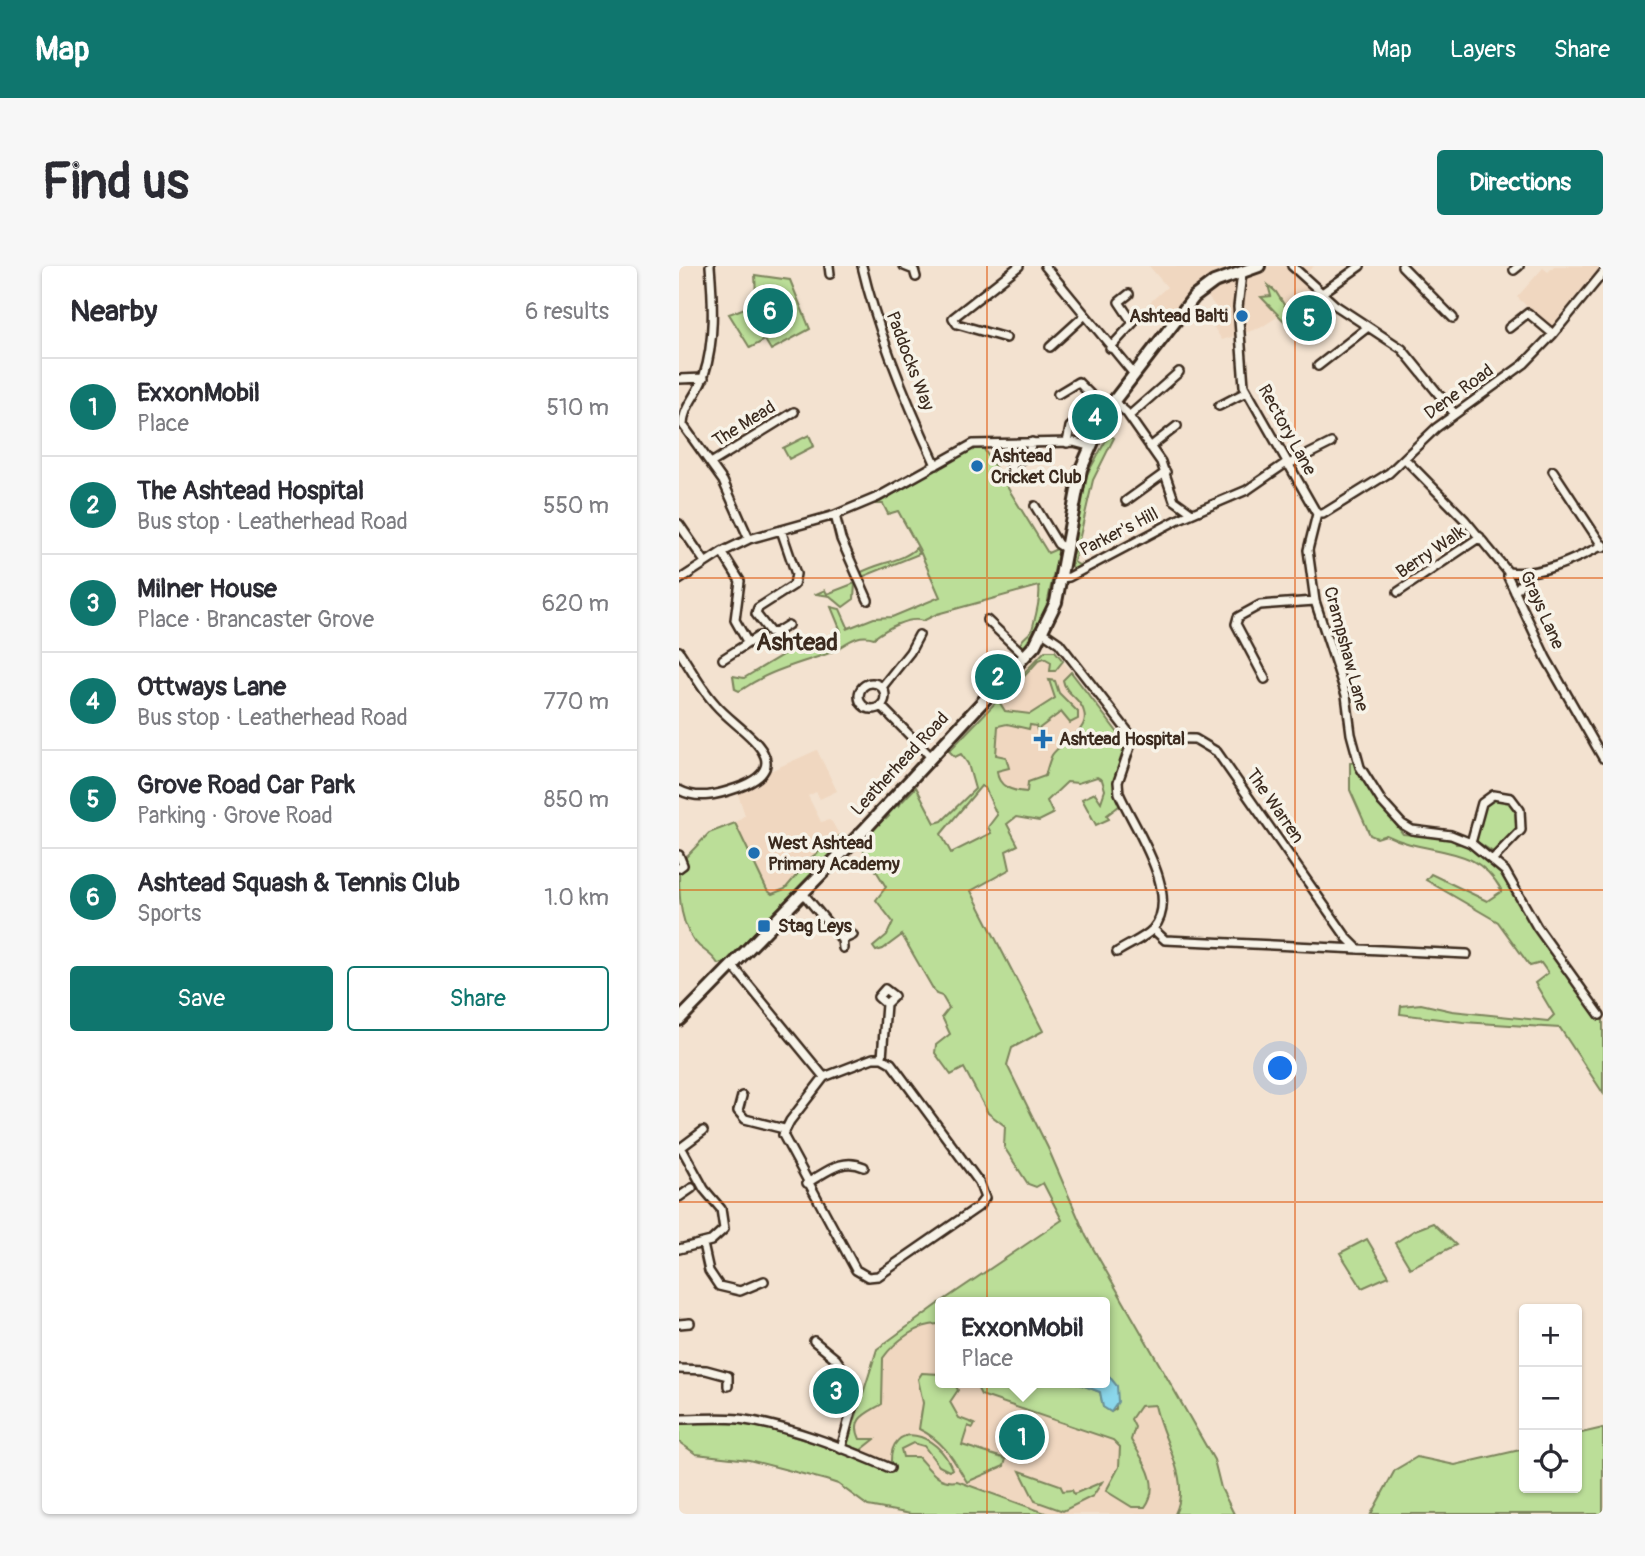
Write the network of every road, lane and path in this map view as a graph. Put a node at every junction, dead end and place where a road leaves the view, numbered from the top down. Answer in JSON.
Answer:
{"nodes":[{"id":1,"x":711,"y":266,"type":"edge"},
{"id":2,"x":862,"y":266,"type":"edge"},
{"id":3,"x":904,"y":266,"type":"edge"},
{"id":4,"x":1019,"y":266,"type":"edge"},
{"id":5,"x":1045,"y":266,"type":"edge"},
{"id":6,"x":1259,"y":266,"type":"edge"},
{"id":7,"x":1291,"y":266,"type":"edge"},
{"id":8,"x":1360,"y":266,"type":"edge"},
{"id":9,"x":1402,"y":266,"type":"edge"},
{"id":10,"x":1242,"y":273,"type":"junction"},
{"id":11,"x":1603,"y":273,"type":"edge"},
{"id":12,"x":916,"y":277,"type":"dead end"},
{"id":13,"x":1322,"y":293,"type":"junction"},
{"id":14,"x":1129,"y":294,"type":"dead end"},
{"id":15,"x":1084,"y":316,"type":"junction"},
{"id":16,"x":1453,"y":318,"type":"dead end"},
{"id":17,"x":1368,"y":327,"type":"junction"},
{"id":18,"x":1509,"y":328,"type":"dead end"},
{"id":19,"x":1553,"y":334,"type":"junction"},
{"id":20,"x":1006,"y":338,"type":"dead end"},
{"id":21,"x":1050,"y":347,"type":"dead end"},
{"id":22,"x":1110,"y":348,"type":"junction"},
{"id":23,"x":1318,"y":366,"type":"dead end"},
{"id":24,"x":1179,"y":372,"type":"dead end"},
{"id":25,"x":1133,"y":373,"type":"junction"},
{"id":26,"x":703,"y":377,"type":"junction"},
{"id":27,"x":679,"y":379,"type":"edge"},
{"id":28,"x":1246,"y":393,"type":"junction"},
{"id":29,"x":1058,"y":394,"type":"dead end"},
{"id":30,"x":1113,"y":401,"type":"junction"},
{"id":31,"x":1219,"y":406,"type":"dead end"},
{"id":32,"x":794,"y":412,"type":"dead end"},
{"id":33,"x":1454,"y":414,"type":"junction"},
{"id":34,"x":1129,"y":416,"type":"junction"},
{"id":35,"x":1177,"y":426,"type":"dead end"},
{"id":36,"x":681,"y":428,"type":"edge"},
{"id":37,"x":1032,"y":442,"type":"junction"},
{"id":38,"x":1067,"y":443,"type":"junction"},
{"id":39,"x":1331,"y":443,"type":"dead end"},
{"id":40,"x":1089,"y":446,"type":"junction"},
{"id":41,"x":1150,"y":447,"type":"junction"},
{"id":42,"x":1405,"y":458,"type":"junction"},
{"id":43,"x":711,"y":463,"type":"junction"},
{"id":44,"x":1287,"y":464,"type":"junction"},
{"id":45,"x":936,"y":465,"type":"junction"},
{"id":46,"x":1553,"y":471,"type":"dead end"},
{"id":47,"x":1166,"y":472,"type":"junction"},
{"id":48,"x":1017,"y":477,"type":"dead end"},
{"id":49,"x":1126,"y":501,"type":"dead end"},
{"id":50,"x":1035,"y":506,"type":"dead end"},
{"id":51,"x":1192,"y":513,"type":"junction"},
{"id":52,"x":1317,"y":514,"type":"junction"},
{"id":53,"x":835,"y":515,"type":"junction"},
{"id":54,"x":679,"y":524,"type":"edge"},
{"id":55,"x":781,"y":530,"type":"junction"},
{"id":56,"x":1480,"y":537,"type":"junction"},
{"id":57,"x":749,"y":539,"type":"junction"},
{"id":58,"x":1603,"y":546,"type":"edge"},
{"id":59,"x":1066,"y":549,"type":"junction"},
{"id":60,"x":722,"y":552,"type":"junction"},
{"id":61,"x":705,"y":562,"type":"junction"},
{"id":62,"x":1508,"y":572,"type":"junction"},
{"id":63,"x":1528,"y":574,"type":"junction"},
{"id":64,"x":1061,"y":578,"type":"junction"},
{"id":65,"x":679,"y":580,"type":"edge"},
{"id":66,"x":1398,"y":592,"type":"dead end"},
{"id":67,"x":1515,"y":592,"type":"junction"},
{"id":68,"x":868,"y":600,"type":"dead end"},
{"id":69,"x":1315,"y":601,"type":"junction"},
{"id":70,"x":987,"y":620,"type":"dead end"},
{"id":71,"x":788,"y":625,"type":"dead end"},
{"id":72,"x":1043,"y":632,"type":"junction"},
{"id":73,"x":919,"y":635,"type":"dead end"},
{"id":74,"x":759,"y":636,"type":"dead end"},
{"id":75,"x":748,"y":643,"type":"junction"},
{"id":76,"x":679,"y":651,"type":"edge"},
{"id":77,"x":1025,"y":656,"type":"junction"},
{"id":78,"x":723,"y":659,"type":"dead end"},
{"id":79,"x":1265,"y":679,"type":"dead end"},
{"id":80,"x":882,"y":687,"type":"junction"},
{"id":81,"x":881,"y":706,"type":"junction"},
{"id":82,"x":1133,"y":738,"type":"junction"},
{"id":83,"x":931,"y":757,"type":"junction"},
{"id":84,"x":1603,"y":758,"type":"edge"},
{"id":85,"x":681,"y":791,"type":"edge"},
{"id":86,"x":679,"y":801,"type":"edge"},
{"id":87,"x":1471,"y":843,"type":"junction"},
{"id":88,"x":679,"y":855,"type":"edge"},
{"id":89,"x":1492,"y":859,"type":"junction"},
{"id":90,"x":679,"y":868,"type":"edge"},
{"id":91,"x":802,"y":892,"type":"junction"},
{"id":92,"x":1153,"y":929,"type":"junction"},
{"id":93,"x":853,"y":935,"type":"dead end"},
{"id":94,"x":1358,"y":949,"type":"junction"},
{"id":95,"x":1117,"y":952,"type":"dead end"},
{"id":96,"x":1467,"y":954,"type":"dead end"},
{"id":97,"x":733,"y":966,"type":"junction"},
{"id":98,"x":886,"y":1004,"type":"dead end"},
{"id":99,"x":1600,"y":1016,"type":"dead end"},
{"id":100,"x":679,"y":1020,"type":"edge"},
{"id":101,"x":882,"y":1058,"type":"junction"},
{"id":102,"x":824,"y":1077,"type":"junction"},
{"id":103,"x":742,"y":1096,"type":"dead end"},
{"id":104,"x":784,"y":1129,"type":"junction"},
{"id":105,"x":703,"y":1131,"type":"dead end"},
{"id":106,"x":680,"y":1148,"type":"edge"},
{"id":107,"x":863,"y":1167,"type":"dead end"},
{"id":108,"x":807,"y":1182,"type":"junction"},
{"id":109,"x":692,"y":1188,"type":"dead end"},
{"id":110,"x":679,"y":1197,"type":"edge"},
{"id":111,"x":703,"y":1244,"type":"junction"},
{"id":112,"x":679,"y":1249,"type":"edge"},
{"id":113,"x":764,"y":1282,"type":"dead end"},
{"id":114,"x":690,"y":1323,"type":"dead end"},
{"id":115,"x":679,"y":1324,"type":"edge"},
{"id":116,"x":814,"y":1341,"type":"dead end"},
{"id":117,"x":679,"y":1369,"type":"edge"},
{"id":118,"x":728,"y":1386,"type":"dead end"},
{"id":119,"x":679,"y":1419,"type":"edge"},
{"id":120,"x":841,"y":1449,"type":"junction"},
{"id":121,"x":890,"y":1468,"type":"dead end"}],
"edges":[{"from":1,"to":26,"type":"street"},
{"from":2,"to":45,"type":"street","name":"Paddocks Way"},
{"from":3,"to":12,"type":"street"},
{"from":4,"to":20,"type":"street"},
{"from":5,"to":15,"type":"street"},
{"from":6,"to":10,"type":"highway","name":"Leatherhead Road"},
{"from":7,"to":13,"type":"street"},
{"from":8,"to":13,"type":"street"},
{"from":9,"to":16,"type":"street"},
{"from":10,"to":25,"type":"highway","name":"Leatherhead Road"},
{"from":10,"to":28,"type":"street","name":"Rectory Lane"},
{"from":11,"to":19,"type":"street","name":"Dene Road"},
{"from":13,"to":17,"type":"street"},
{"from":14,"to":22,"type":"street"},
{"from":15,"to":21,"type":"street"},
{"from":15,"to":22,"type":"street"},
{"from":17,"to":23,"type":"street"},
{"from":17,"to":33,"type":"street"},
{"from":18,"to":19,"type":"street"},
{"from":19,"to":33,"type":"street","name":"Dene Road"},
{"from":22,"to":25,"type":"street"},
{"from":24,"to":34,"type":"street"},
{"from":25,"to":30,"type":"highway","name":"Leatherhead Road"},
{"from":26,"to":27,"type":"street"},
{"from":26,"to":36,"type":"street"},
{"from":28,"to":31,"type":"street"},
{"from":28,"to":44,"type":"street","name":"Rectory Lane"},
{"from":29,"to":38,"type":"street"},
{"from":30,"to":34,"type":"street"},
{"from":30,"to":40,"type":"highway","name":"Leatherhead Road"},
{"from":32,"to":43,"type":"street","name":"The Mead"},
{"from":33,"to":42,"type":"street","name":"Dene Road"},
{"from":34,"to":41,"type":"street"},
{"from":35,"to":41,"type":"street"},
{"from":36,"to":43,"type":"street"},
{"from":37,"to":38,"type":"street"},
{"from":37,"to":45,"type":"street"},
{"from":37,"to":48,"type":"street"},
{"from":38,"to":40,"type":"street"},
{"from":39,"to":44,"type":"street","name":"Parker's Hill"},
{"from":40,"to":59,"type":"highway","name":"Leatherhead Road"},
{"from":41,"to":47,"type":"street"},
{"from":42,"to":52,"type":"street","name":"Dene Road"},
{"from":42,"to":56,"type":"street","name":"Grays Lane"},
{"from":43,"to":57,"type":"street"},
{"from":44,"to":51,"type":"street","name":"Parker's Hill"},
{"from":44,"to":52,"type":"street","name":"Rectory Lane"},
{"from":45,"to":53,"type":"street"},
{"from":46,"to":58,"type":"street"},
{"from":47,"to":49,"type":"street"},
{"from":47,"to":51,"type":"street"},
{"from":50,"to":59,"type":"street"},
{"from":51,"to":64,"type":"street","name":"Parker's Hill"},
{"from":52,"to":69,"type":"street","name":"Crampshaw Lane"},
{"from":53,"to":55,"type":"street"},
{"from":53,"to":68,"type":"street"},
{"from":54,"to":61,"type":"street"},
{"from":55,"to":57,"type":"street"},
{"from":55,"to":71,"type":"street"},
{"from":56,"to":62,"type":"street","name":"Grays Lane"},
{"from":56,"to":66,"type":"street","name":"Berry Walk"},
{"from":57,"to":60,"type":"street"},
{"from":58,"to":63,"type":"street"},
{"from":59,"to":64,"type":"highway","name":"Leatherhead Road"},
{"from":60,"to":61,"type":"street"},
{"from":60,"to":75,"type":"street"},
{"from":61,"to":65,"type":"street"},
{"from":62,"to":63,"type":"street"},
{"from":62,"to":67,"type":"street","name":"Grays Lane"},
{"from":63,"to":67,"type":"street"},
{"from":64,"to":72,"type":"highway","name":"Leatherhead Road"},
{"from":67,"to":84,"type":"street","name":"Grays Lane"},
{"from":69,"to":79,"type":"street"},
{"from":69,"to":87,"type":"street","name":"Crampshaw Lane"},
{"from":70,"to":77,"type":"street"},
{"from":72,"to":77,"type":"highway","name":"Leatherhead Road"},
{"from":72,"to":82,"type":"street"},
{"from":73,"to":80,"type":"street"},
{"from":74,"to":75,"type":"street"},
{"from":75,"to":78,"type":"street"},
{"from":76,"to":85,"type":"street"},
{"from":77,"to":83,"type":"highway","name":"Leatherhead Road"},
{"from":80,"to":81,"type":"street"},
{"from":80,"to":81,"type":"street"},
{"from":81,"to":83,"type":"street"},
{"from":82,"to":92,"type":"street"},
{"from":82,"to":94,"type":"street","name":"The Warren"},
{"from":83,"to":91,"type":"highway","name":"Leatherhead Road"},
{"from":85,"to":86,"type":"street"},
{"from":87,"to":89,"type":"street","name":"Crampshaw Lane"},
{"from":87,"to":89,"type":"street"},
{"from":88,"to":90,"type":"street"},
{"from":89,"to":99,"type":"street","name":"Crampshaw Lane"},
{"from":91,"to":93,"type":"street"},
{"from":91,"to":97,"type":"highway","name":"Leatherhead Road"},
{"from":92,"to":94,"type":"street"},
{"from":92,"to":95,"type":"street"},
{"from":94,"to":96,"type":"street"},
{"from":97,"to":100,"type":"highway","name":"Leatherhead Road"},
{"from":97,"to":102,"type":"street"},
{"from":98,"to":101,"type":"street"},
{"from":101,"to":102,"type":"street"},
{"from":101,"to":108,"type":"street"},
{"from":102,"to":104,"type":"street"},
{"from":103,"to":104,"type":"street"},
{"from":104,"to":108,"type":"street"},
{"from":105,"to":106,"type":"street"},
{"from":106,"to":111,"type":"street"},
{"from":107,"to":108,"type":"street"},
{"from":109,"to":110,"type":"street"},
{"from":111,"to":112,"type":"street"},
{"from":111,"to":113,"type":"street"},
{"from":114,"to":115,"type":"street"},
{"from":116,"to":120,"type":"street"},
{"from":117,"to":118,"type":"street"},
{"from":119,"to":120,"type":"street"},
{"from":120,"to":121,"type":"street"}]}
